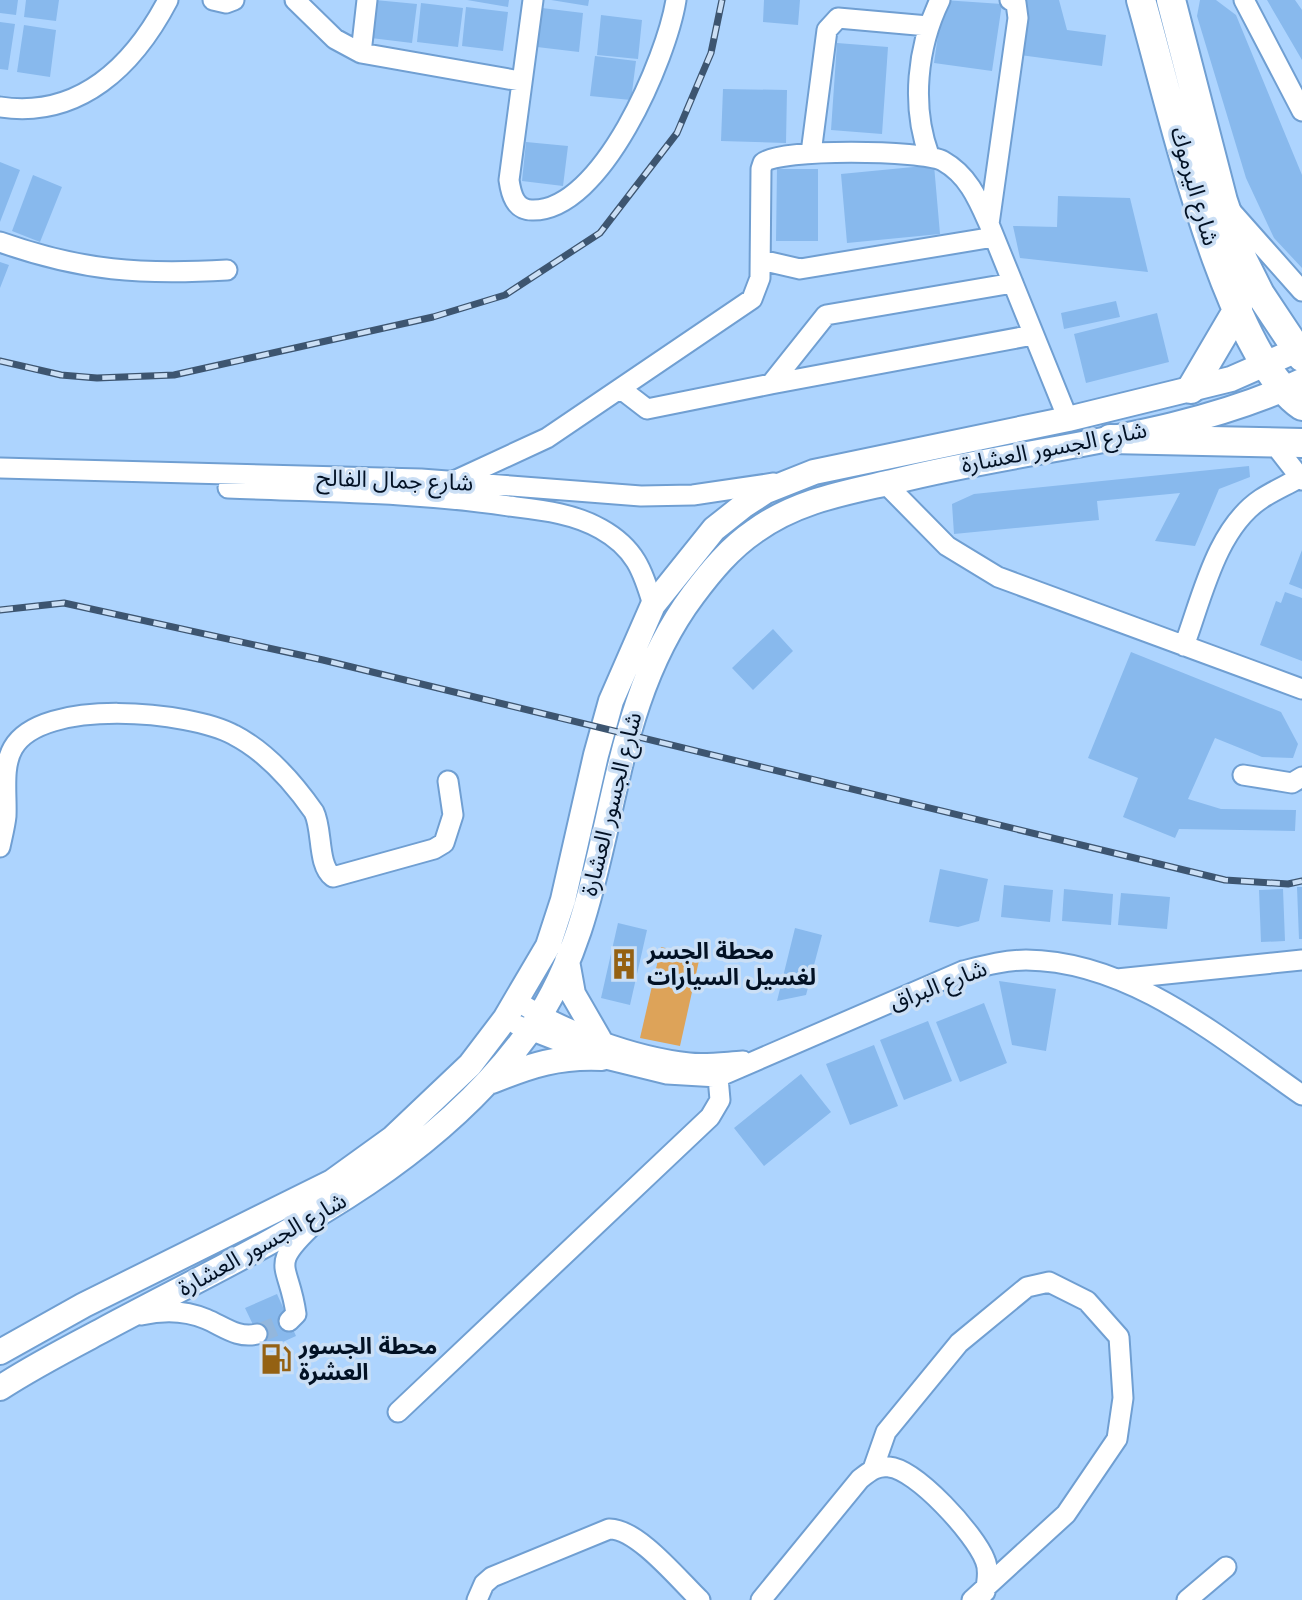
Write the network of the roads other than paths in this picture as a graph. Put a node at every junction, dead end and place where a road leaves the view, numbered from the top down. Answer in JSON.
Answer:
{"nodes":[{"id":1,"x":168,"y":0,"type":"edge"},
{"id":2,"x":213,"y":0,"type":"edge"},
{"id":3,"x":234,"y":0,"type":"edge"},
{"id":4,"x":295,"y":0,"type":"edge"},
{"id":5,"x":367,"y":0,"type":"edge"},
{"id":6,"x":533,"y":0,"type":"edge"},
{"id":7,"x":676,"y":0,"type":"edge"},
{"id":8,"x":940,"y":0,"type":"edge"},
{"id":9,"x":1010,"y":0,"type":"edge"},
{"id":10,"x":1141,"y":0,"type":"edge"},
{"id":11,"x":1171,"y":0,"type":"edge"},
{"id":12,"x":1244,"y":0,"type":"edge"},
{"id":13,"x":928,"y":26,"type":"junction"},
{"id":14,"x":361,"y":53,"type":"junction"},
{"id":15,"x":520,"y":81,"type":"junction"},
{"id":16,"x":0,"y":107,"type":"edge"},
{"id":17,"x":1302,"y":111,"type":"edge"},
{"id":18,"x":811,"y":153,"type":"junction"},
{"id":19,"x":929,"y":155,"type":"junction"},
{"id":20,"x":1223,"y":201,"type":"junction"},
{"id":21,"x":992,"y":230,"type":"junction"},
{"id":22,"x":0,"y":242,"type":"edge"},
{"id":23,"x":761,"y":260,"type":"junction"},
{"id":24,"x":227,"y":270,"type":"dead end"},
{"id":25,"x":1013,"y":284,"type":"junction"},
{"id":26,"x":1302,"y":291,"type":"edge"},
{"id":27,"x":1238,"y":309,"type":"junction"},
{"id":28,"x":1033,"y":335,"type":"junction"},
{"id":29,"x":1300,"y":354,"type":"edge"},
{"id":30,"x":1267,"y":365,"type":"junction"},
{"id":31,"x":771,"y":384,"type":"junction"},
{"id":32,"x":621,"y":389,"type":"junction"},
{"id":33,"x":1191,"y":389,"type":"junction"},
{"id":34,"x":1296,"y":392,"type":"edge"},
{"id":35,"x":1068,"y":419,"type":"junction"},
{"id":36,"x":1110,"y":439,"type":"junction"},
{"id":37,"x":1302,"y":443,"type":"edge"},
{"id":38,"x":1274,"y":444,"type":"junction"},
{"id":39,"x":0,"y":468,"type":"edge"},
{"id":40,"x":0,"y":477,"type":"edge"},
{"id":41,"x":1301,"y":479,"type":"edge"},
{"id":42,"x":454,"y":481,"type":"junction"},
{"id":43,"x":789,"y":481,"type":"junction"},
{"id":44,"x":885,"y":483,"type":"junction"},
{"id":45,"x":653,"y":605,"type":"junction"},
{"id":46,"x":1184,"y":646,"type":"junction"},
{"id":47,"x":1302,"y":689,"type":"edge"},
{"id":48,"x":1243,"y":775,"type":"dead end"},
{"id":49,"x":1302,"y":778,"type":"edge"},
{"id":50,"x":448,"y":781,"type":"dead end"},
{"id":51,"x":0,"y":847,"type":"edge"},
{"id":52,"x":1302,"y":960,"type":"edge"},
{"id":53,"x":567,"y":961,"type":"junction"},
{"id":54,"x":1117,"y":979,"type":"junction"},
{"id":55,"x":511,"y":1010,"type":"junction"},
{"id":56,"x":535,"y":1023,"type":"junction"},
{"id":57,"x":600,"y":1049,"type":"junction"},
{"id":58,"x":758,"y":1061,"type":"junction"},
{"id":59,"x":718,"y":1077,"type":"junction"},
{"id":60,"x":488,"y":1083,"type":"junction"},
{"id":61,"x":1302,"y":1095,"type":"edge"},
{"id":62,"x":330,"y":1208,"type":"junction"},
{"id":63,"x":126,"y":1318,"type":"junction"},
{"id":64,"x":289,"y":1321,"type":"dead end"},
{"id":65,"x":257,"y":1334,"type":"tunnel mouth"},
{"id":66,"x":0,"y":1352,"type":"edge"},
{"id":67,"x":0,"y":1388,"type":"edge"},
{"id":68,"x":398,"y":1412,"type":"dead end"},
{"id":69,"x":873,"y":1469,"type":"junction"},
{"id":70,"x":1226,"y":1567,"type":"dead end"},
{"id":71,"x":985,"y":1593,"type":"edge"},
{"id":72,"x":477,"y":1600,"type":"edge"},
{"id":73,"x":700,"y":1600,"type":"edge"},
{"id":74,"x":761,"y":1600,"type":"edge"},
{"id":75,"x":972,"y":1600,"type":"edge"},
{"id":76,"x":1187,"y":1600,"type":"edge"}],
"edges":[{"from":1,"to":16,"type":"street"},
{"from":2,"to":3,"type":"street"},
{"from":4,"to":14,"type":"street"},
{"from":5,"to":14,"type":"street"},
{"from":6,"to":15,"type":"street"},
{"from":7,"to":15,"type":"street"},
{"from":8,"to":13,"type":"street"},
{"from":9,"to":21,"type":"street"},
{"from":10,"to":27,"type":"highway","name":"شارع اليرموك"},
{"from":11,"to":20,"type":"highway","name":"شارع اليرموك"},
{"from":12,"to":17,"type":"street"},
{"from":13,"to":18,"type":"street"},
{"from":13,"to":19,"type":"street"},
{"from":14,"to":15,"type":"street"},
{"from":18,"to":19,"type":"street"},
{"from":18,"to":23,"type":"street"},
{"from":19,"to":21,"type":"street"},
{"from":20,"to":26,"type":"street"},
{"from":20,"to":29,"type":"highway","name":"شارع اليرموك"},
{"from":21,"to":23,"type":"street"},
{"from":21,"to":25,"type":"street"},
{"from":22,"to":24,"type":"street"},
{"from":23,"to":32,"type":"street"},
{"from":25,"to":28,"type":"street"},
{"from":25,"to":31,"type":"street"},
{"from":27,"to":30,"type":"highway","name":"شارع اليرموك"},
{"from":27,"to":33,"type":"highway"},
{"from":28,"to":31,"type":"street"},
{"from":28,"to":35,"type":"street"},
{"from":29,"to":30,"type":"main road","name":"شارع اليرموك"},
{"from":30,"to":33,"type":"main road","name":"شارع الجسور العشارة"},
{"from":30,"to":34,"type":"highway","name":"شارع اليرموك"},
{"from":31,"to":32,"type":"street"},
{"from":32,"to":42,"type":"street"},
{"from":33,"to":35,"type":"main road","name":"شارع الجسور العشارة"},
{"from":34,"to":36,"type":"main road","name":"شارع الجسور العشارة"},
{"from":35,"to":43,"type":"main road","name":"شارع الجسور العشارة"},
{"from":36,"to":38,"type":"highway"},
{"from":36,"to":44,"type":"main road","name":"شارع الجسور العشارة"},
{"from":37,"to":38,"type":"highway"},
{"from":38,"to":41,"type":"street"},
{"from":39,"to":42,"type":"street","name":"شارع جمال الفالح"},
{"from":40,"to":45,"type":"street","name":"شارع جمال الفالح"},
{"from":41,"to":46,"type":"street"},
{"from":42,"to":43,"type":"street","name":"شارع جمال الفالح"},
{"from":43,"to":45,"type":"main road","name":"شارع الجسور العشارة"},
{"from":44,"to":46,"type":"street"},
{"from":44,"to":53,"type":"main road","name":"شارع الجسور العشارة"},
{"from":45,"to":55,"type":"main road","name":"شارع الجسور العشارة"},
{"from":46,"to":47,"type":"street"},
{"from":48,"to":49,"type":"street"},
{"from":50,"to":51,"type":"street"},
{"from":52,"to":54,"type":"street"},
{"from":53,"to":56,"type":"main road","name":"شارع الجسور العشارة"},
{"from":53,"to":57,"type":"main road"},
{"from":54,"to":58,"type":"street","name":"شارع البراق"},
{"from":54,"to":61,"type":"street","name":"شارع البراق"},
{"from":55,"to":56,"type":"street","name":"شارع البراق"},
{"from":55,"to":66,"type":"main road","name":"شارع الجسور العشارة"},
{"from":56,"to":57,"type":"street","name":"شارع البراق"},
{"from":56,"to":60,"type":"main road","name":"شارع الجسور العشارة"},
{"from":57,"to":58,"type":"street","name":"شارع البراق"},
{"from":57,"to":59,"type":"street","name":"شارع البراق"},
{"from":57,"to":60,"type":"main road"},
{"from":58,"to":59,"type":"street","name":"شارع البراق"},
{"from":59,"to":68,"type":"street"},
{"from":60,"to":62,"type":"main road","name":"شارع الجسور العشارة"},
{"from":62,"to":63,"type":"main road","name":"شارع الجسور العشارة"},
{"from":62,"to":64,"type":"street"},
{"from":63,"to":65,"type":"street"},
{"from":63,"to":67,"type":"main road","name":"شارع الجسور العشارة"},
{"from":69,"to":71,"type":"street"},
{"from":69,"to":71,"type":"street"},
{"from":69,"to":74,"type":"street"},
{"from":70,"to":76,"type":"street"},
{"from":71,"to":75,"type":"street"},
{"from":72,"to":73,"type":"street"}]}
